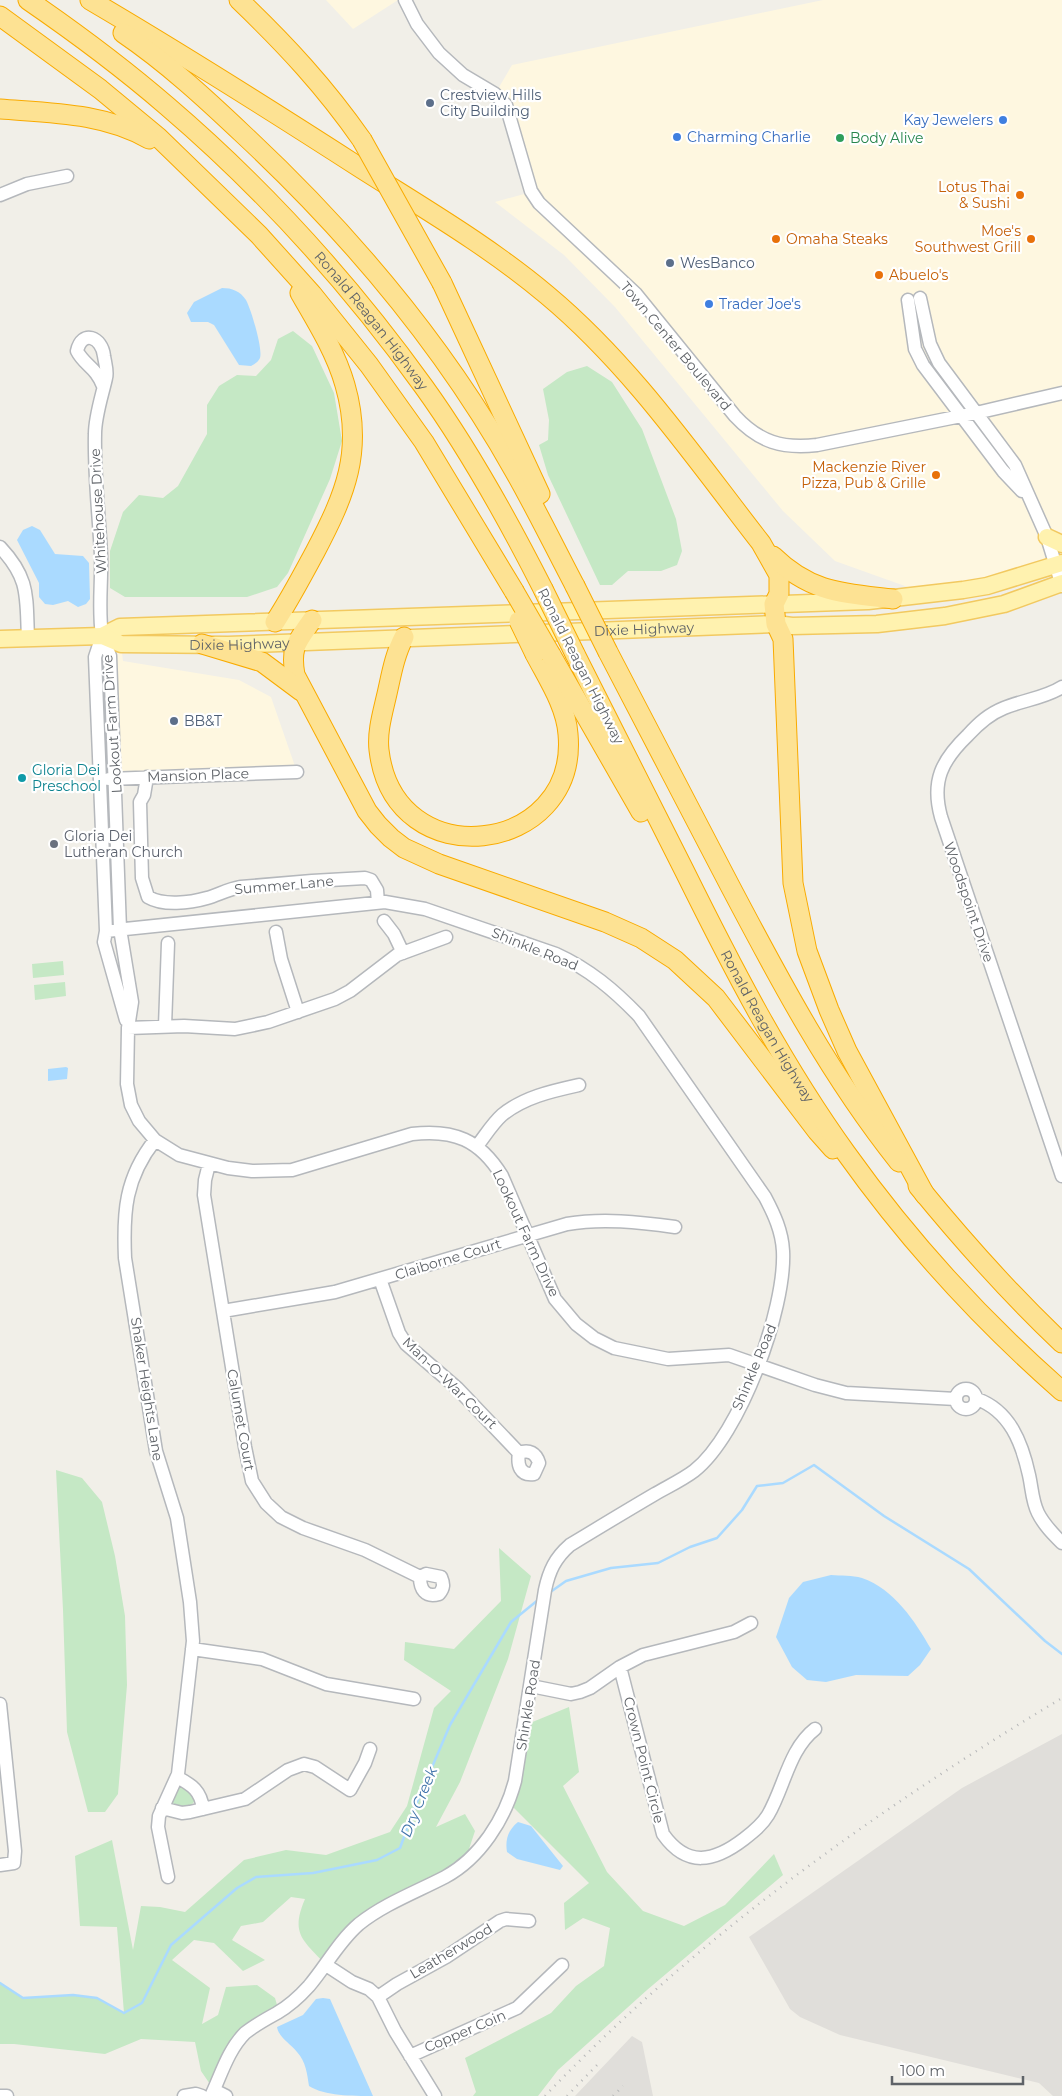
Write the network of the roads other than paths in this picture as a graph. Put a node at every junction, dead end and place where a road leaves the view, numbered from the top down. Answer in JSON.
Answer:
{"nodes":[{"id":1,"x":28,"y":0,"type":"edge"},
{"id":2,"x":77,"y":0,"type":"edge"},
{"id":3,"x":90,"y":0,"type":"edge"},
{"id":4,"x":239,"y":0,"type":"edge"},
{"id":5,"x":405,"y":0,"type":"edge"},
{"id":6,"x":0,"y":16,"type":"edge"},
{"id":7,"x":0,"y":108,"type":"edge"},
{"id":8,"x":185,"y":161,"type":"junction"},
{"id":9,"x":67,"y":176,"type":"dead end"},
{"id":10,"x":0,"y":196,"type":"edge"},
{"id":11,"x":281,"y":259,"type":"junction"},
{"id":12,"x":103,"y":386,"type":"dead end"},
{"id":13,"x":1062,"y":393,"type":"edge"},
{"id":14,"x":976,"y":413,"type":"junction"},
{"id":15,"x":961,"y":415,"type":"junction"},
{"id":16,"x":1028,"y":497,"type":"junction"},
{"id":17,"x":1055,"y":540,"type":"edge"},
{"id":18,"x":761,"y":543,"type":"junction"},
{"id":19,"x":0,"y":547,"type":"edge"},
{"id":20,"x":1059,"y":564,"type":"edge"},
{"id":21,"x":1062,"y":584,"type":"edge"},
{"id":22,"x":575,"y":586,"type":"junction"},
{"id":23,"x":893,"y":598,"type":"junction"},
{"id":24,"x":774,"y":604,"type":"junction"},
{"id":25,"x":312,"y":620,"type":"junction"},
{"id":26,"x":275,"y":622,"type":"junction"},
{"id":27,"x":776,"y":624,"type":"junction"},
{"id":28,"x":102,"y":636,"type":"junction"},
{"id":29,"x":404,"y":637,"type":"junction"},
{"id":30,"x":28,"y":638,"type":"junction"},
{"id":31,"x":0,"y":639,"type":"edge"},
{"id":32,"x":297,"y":642,"type":"junction"},
{"id":33,"x":202,"y":644,"type":"junction"},
{"id":34,"x":543,"y":654,"type":"junction"},
{"id":35,"x":1062,"y":687,"type":"edge"},
{"id":36,"x":303,"y":692,"type":"junction"},
{"id":37,"x":297,"y":772,"type":"dead end"},
{"id":38,"x":147,"y":777,"type":"junction"},
{"id":39,"x":116,"y":778,"type":"junction"},
{"id":40,"x":98,"y":779,"type":"junction"},
{"id":41,"x":378,"y":903,"type":"junction"},
{"id":42,"x":709,"y":920,"type":"junction"},
{"id":43,"x":384,"y":921,"type":"dead end"},
{"id":44,"x":120,"y":929,"type":"junction"},
{"id":45,"x":106,"y":931,"type":"junction"},
{"id":46,"x":276,"y":932,"type":"dead end"},
{"id":47,"x":446,"y":937,"type":"dead end"},
{"id":48,"x":168,"y":944,"type":"dead end"},
{"id":49,"x":403,"y":953,"type":"junction"},
{"id":50,"x":298,"y":1012,"type":"junction"},
{"id":51,"x":165,"y":1026,"type":"junction"},
{"id":52,"x":128,"y":1028,"type":"junction"},
{"id":53,"x":579,"y":1085,"type":"dead end"},
{"id":54,"x":155,"y":1140,"type":"junction"},
{"id":55,"x":477,"y":1146,"type":"junction"},
{"id":56,"x":208,"y":1164,"type":"junction"},
{"id":57,"x":1062,"y":1176,"type":"edge"},
{"id":58,"x":926,"y":1195,"type":"junction"},
{"id":59,"x":887,"y":1208,"type":"junction"},
{"id":60,"x":675,"y":1227,"type":"dead end"},
{"id":61,"x":527,"y":1235,"type":"junction"},
{"id":62,"x":380,"y":1279,"type":"junction"},
{"id":63,"x":223,"y":1311,"type":"junction"},
{"id":64,"x":1062,"y":1343,"type":"edge"},
{"id":65,"x":758,"y":1366,"type":"junction"},
{"id":66,"x":1062,"y":1391,"type":"edge"},
{"id":67,"x":519,"y":1453,"type":"dead end"},
{"id":68,"x":1062,"y":1543,"type":"edge"},
{"id":69,"x":420,"y":1577,"type":"dead end"},
{"id":70,"x":751,"y":1623,"type":"dead end"},
{"id":71,"x":192,"y":1649,"type":"junction"},
{"id":72,"x":620,"y":1667,"type":"junction"},
{"id":73,"x":531,"y":1686,"type":"junction"},
{"id":74,"x":414,"y":1699,"type":"dead end"},
{"id":75,"x":0,"y":1704,"type":"edge"},
{"id":76,"x":815,"y":1729,"type":"dead end"},
{"id":77,"x":2,"y":1740,"type":"edge"},
{"id":78,"x":370,"y":1749,"type":"dead end"},
{"id":79,"x":177,"y":1777,"type":"junction"},
{"id":80,"x":162,"y":1808,"type":"junction"},
{"id":81,"x":203,"y":1809,"type":"junction"},
{"id":82,"x":0,"y":1865,"type":"edge"},
{"id":83,"x":168,"y":1876,"type":"dead end"},
{"id":84,"x":529,"y":1921,"type":"dead end"},
{"id":85,"x":326,"y":1965,"type":"junction"},
{"id":86,"x":562,"y":1965,"type":"dead end"},
{"id":87,"x":378,"y":1997,"type":"junction"},
{"id":88,"x":410,"y":2056,"type":"junction"},
{"id":89,"x":212,"y":2093,"type":"edge"},
{"id":90,"x":0,"y":2096,"type":"edge"},
{"id":91,"x":7,"y":2096,"type":"edge"},
{"id":92,"x":184,"y":2096,"type":"edge"},
{"id":93,"x":202,"y":2096,"type":"edge"},
{"id":94,"x":226,"y":2096,"type":"edge"},
{"id":95,"x":435,"y":2096,"type":"edge"}],
"edges":[{"from":1,"to":42,"type":"highway","name":"Ronald Reagan Highway","bridge":true},
{"from":2,"to":22,"type":"highway"},
{"from":3,"to":18,"type":"highway"},
{"from":4,"to":22,"type":"highway","bridge":true},
{"from":5,"to":15,"type":"street","name":"Town Center Boulevard"},
{"from":6,"to":8,"type":"highway"},
{"from":7,"to":8,"type":"highway"},
{"from":8,"to":11,"type":"highway"},
{"from":9,"to":10,"type":"street"},
{"from":11,"to":26,"type":"highway"},
{"from":11,"to":34,"type":"highway","bridge":true},
{"from":12,"to":28,"type":"street","name":"Whitehouse Drive"},
{"from":13,"to":14,"type":"street","name":"Town Center Boulevard"},
{"from":14,"to":15,"type":"street","name":"Town Center Boulevard"},
{"from":14,"to":15,"type":"street"},
{"from":14,"to":16,"type":"street"},
{"from":15,"to":16,"type":"street"},
{"from":16,"to":17,"type":"street"},
{"from":17,"to":20,"type":"street"},
{"from":18,"to":23,"type":"highway"},
{"from":18,"to":24,"type":"highway"},
{"from":19,"to":30,"type":"street"},
{"from":20,"to":21,"type":"street"},
{"from":20,"to":23,"type":"main road","name":"Dixie Highway"},
{"from":20,"to":27,"type":"main road"},
{"from":21,"to":27,"type":"main road","name":"Dixie Highway"},
{"from":22,"to":58,"type":"highway","bridge":true},
{"from":23,"to":24,"type":"main road","name":"Dixie Highway"},
{"from":24,"to":25,"type":"main road","name":"Dixie Highway"},
{"from":24,"to":27,"type":"highway"},
{"from":25,"to":26,"type":"main road","name":"Dixie Highway"},
{"from":25,"to":32,"type":"highway"},
{"from":26,"to":28,"type":"main road","name":"Dixie Highway"},
{"from":27,"to":29,"type":"main road","name":"Dixie Highway"},
{"from":27,"to":58,"type":"highway"},
{"from":28,"to":30,"type":"main road","name":"Dixie Highway"},
{"from":28,"to":33,"type":"main road","name":"Dixie Highway"},
{"from":28,"to":39,"type":"street","name":"Lookout Farm Drive"},
{"from":28,"to":40,"type":"street","name":"Lookout Farm Drive"},
{"from":29,"to":32,"type":"main road","name":"Dixie Highway"},
{"from":29,"to":34,"type":"highway"},
{"from":30,"to":31,"type":"main road","name":"Dixie Highway"},
{"from":32,"to":33,"type":"main road","name":"Dixie Highway"},
{"from":32,"to":36,"type":"highway"},
{"from":33,"to":36,"type":"highway"},
{"from":34,"to":42,"type":"highway"},
{"from":35,"to":57,"type":"street","name":"Woodspoint Drive"},
{"from":36,"to":59,"type":"highway"},
{"from":37,"to":38,"type":"street","name":"Mansion Place"},
{"from":38,"to":39,"type":"street","name":"Mansion Place"},
{"from":38,"to":41,"type":"street","name":"Summer Lane"},
{"from":39,"to":40,"type":"street","name":"Mansion Place"},
{"from":39,"to":44,"type":"street","name":"Lookout Farm Drive"},
{"from":40,"to":45,"type":"street","name":"Lookout Farm Drive"},
{"from":41,"to":44,"type":"street","name":"Shinkle Road"},
{"from":41,"to":65,"type":"street","name":"Shinkle Road"},
{"from":42,"to":59,"type":"highway","name":"Ronald Reagan Highway"},
{"from":43,"to":49,"type":"street"},
{"from":44,"to":45,"type":"street","name":"Shinkle Road"},
{"from":44,"to":52,"type":"street","name":"Lookout Farm Drive"},
{"from":45,"to":52,"type":"street","name":"Lookout Farm Drive"},
{"from":46,"to":50,"type":"street"},
{"from":47,"to":49,"type":"street"},
{"from":48,"to":51,"type":"street"},
{"from":49,"to":50,"type":"street"},
{"from":50,"to":51,"type":"street"},
{"from":51,"to":52,"type":"street"},
{"from":52,"to":54,"type":"street","name":"Lookout Farm Drive"},
{"from":53,"to":55,"type":"street"},
{"from":54,"to":56,"type":"street","name":"Lookout Farm Drive"},
{"from":54,"to":71,"type":"street","name":"Shaker Heights Lane"},
{"from":55,"to":56,"type":"street","name":"Lookout Farm Drive"},
{"from":55,"to":61,"type":"street","name":"Lookout Farm Drive"},
{"from":56,"to":63,"type":"street","name":"Calumet Court"},
{"from":58,"to":64,"type":"highway"},
{"from":59,"to":66,"type":"highway","name":"Ronald Reagan Highway"},
{"from":60,"to":61,"type":"street","name":"Claiborne Court"},
{"from":61,"to":62,"type":"street","name":"Claiborne Court"},
{"from":61,"to":65,"type":"street","name":"Lookout Farm Drive"},
{"from":62,"to":63,"type":"street","name":"Claiborne Court"},
{"from":62,"to":67,"type":"street","name":"Man-O-War Court"},
{"from":63,"to":69,"type":"street","name":"Calumet Court"},
{"from":65,"to":68,"type":"street","name":"Lookout Farm Drive"},
{"from":65,"to":73,"type":"street","name":"Shinkle Road"},
{"from":70,"to":72,"type":"street"},
{"from":71,"to":74,"type":"street"},
{"from":71,"to":79,"type":"street","name":"Shaker Heights Lane"},
{"from":72,"to":73,"type":"street"},
{"from":72,"to":76,"type":"street","name":"Crown Point Circle"},
{"from":73,"to":85,"type":"street","name":"Shinkle Road"},
{"from":75,"to":77,"type":"street"},
{"from":77,"to":82,"type":"street"},
{"from":78,"to":81,"type":"street"},
{"from":79,"to":80,"type":"street","name":"Shaker Heights Lane"},
{"from":79,"to":81,"type":"street"},
{"from":80,"to":81,"type":"street"},
{"from":80,"to":83,"type":"street","name":"Shaker Heights Lane"},
{"from":84,"to":87,"type":"street","name":"Leatherwood"},
{"from":85,"to":87,"type":"street"},
{"from":85,"to":89,"type":"street","name":"Shinkle Road"},
{"from":86,"to":88,"type":"street","name":"Copper Coin"},
{"from":87,"to":88,"type":"street"},
{"from":88,"to":95,"type":"street"},
{"from":89,"to":94,"type":"street"},
{"from":90,"to":91,"type":"street"},
{"from":92,"to":93,"type":"street"}]}
